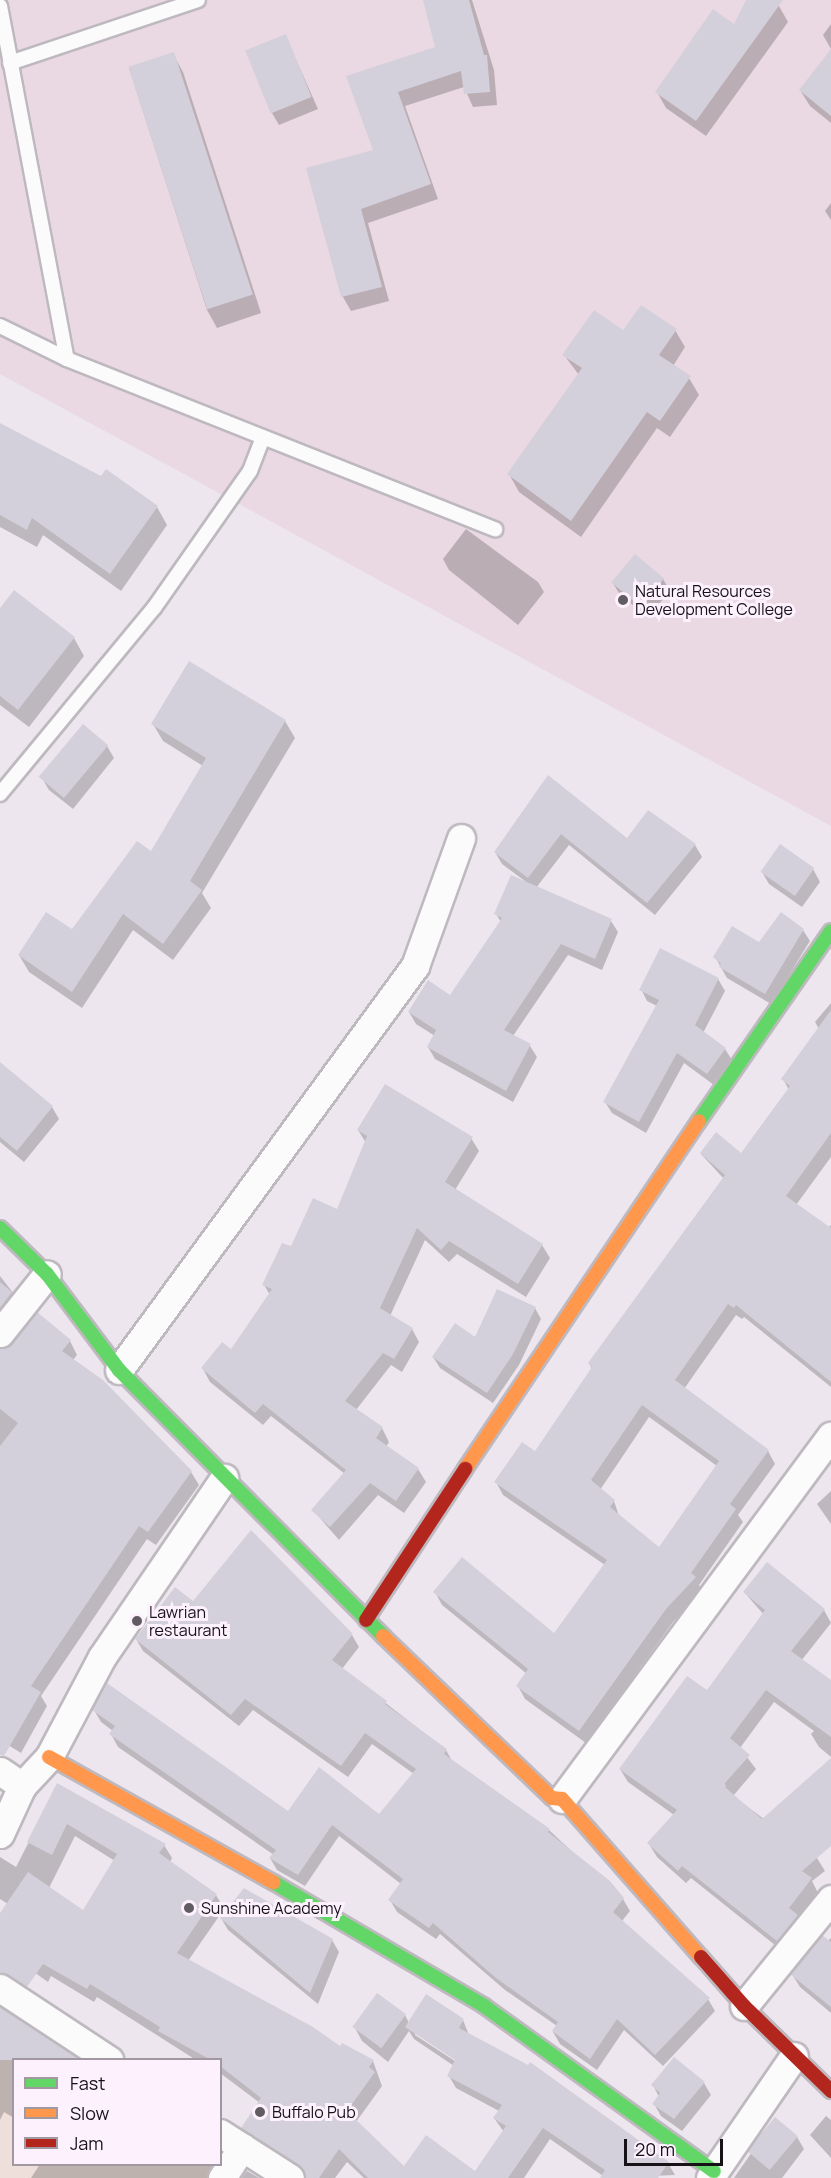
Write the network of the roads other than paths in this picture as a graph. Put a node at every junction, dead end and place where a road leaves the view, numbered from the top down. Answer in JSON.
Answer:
{"nodes":[{"id":1,"x":198,"y":0,"type":"edge"},
{"id":2,"x":0,"y":6,"type":"edge"},
{"id":3,"x":10,"y":63,"type":"junction"},
{"id":4,"x":0,"y":326,"type":"edge"},
{"id":5,"x":67,"y":359,"type":"junction"},
{"id":6,"x":263,"y":437,"type":"junction"},
{"id":7,"x":495,"y":529,"type":"dead end"},
{"id":8,"x":0,"y":794,"type":"edge"},
{"id":9,"x":461,"y":838,"type":"dead end"},
{"id":10,"x":831,"y":931,"type":"edge"},
{"id":11,"x":0,"y":1228,"type":"edge"},
{"id":12,"x":46,"y":1274,"type":"junction"},
{"id":13,"x":0,"y":1333,"type":"edge"},
{"id":14,"x":119,"y":1370,"type":"junction"},
{"id":15,"x":831,"y":1437,"type":"edge"},
{"id":16,"x":224,"y":1478,"type":"junction"},
{"id":17,"x":366,"y":1620,"type":"junction"},
{"id":18,"x":49,"y":1757,"type":"junction"},
{"id":19,"x":0,"y":1771,"type":"edge"},
{"id":20,"x":22,"y":1786,"type":"junction"},
{"id":21,"x":562,"y":1799,"type":"junction"},
{"id":22,"x":0,"y":1834,"type":"edge"},
{"id":23,"x":831,"y":1899,"type":"edge"},
{"id":24,"x":0,"y":1988,"type":"edge"},
{"id":25,"x":744,"y":2006,"type":"junction"},
{"id":26,"x":794,"y":2056,"type":"junction"},
{"id":27,"x":106,"y":2058,"type":"edge"},
{"id":28,"x":831,"y":2091,"type":"edge"},
{"id":29,"x":231,"y":2140,"type":"edge"},
{"id":30,"x":712,"y":2175,"type":"edge"},
{"id":31,"x":222,"y":2178,"type":"edge"},
{"id":32,"x":290,"y":2178,"type":"edge"}],
"edges":[{"from":1,"to":3,"type":"lane"},
{"from":2,"to":3,"type":"lane"},
{"from":3,"to":5,"type":"lane"},
{"from":4,"to":5,"type":"lane"},
{"from":5,"to":6,"type":"lane"},
{"from":6,"to":7,"type":"lane"},
{"from":6,"to":8,"type":"lane"},
{"from":9,"to":14,"type":"street"},
{"from":10,"to":17,"type":"street"},
{"from":11,"to":12,"type":"street"},
{"from":12,"to":13,"type":"street"},
{"from":12,"to":14,"type":"street"},
{"from":14,"to":16,"type":"street"},
{"from":15,"to":21,"type":"street"},
{"from":16,"to":17,"type":"street"},
{"from":16,"to":18,"type":"street"},
{"from":17,"to":21,"type":"street"},
{"from":18,"to":20,"type":"street"},
{"from":18,"to":30,"type":"street"},
{"from":19,"to":20,"type":"street"},
{"from":20,"to":22,"type":"street"},
{"from":21,"to":25,"type":"street"},
{"from":23,"to":25,"type":"street"},
{"from":24,"to":27,"type":"street"},
{"from":25,"to":26,"type":"street"},
{"from":26,"to":28,"type":"street"},
{"from":26,"to":30,"type":"street"},
{"from":29,"to":31,"type":"street"},
{"from":29,"to":32,"type":"street"}]}
